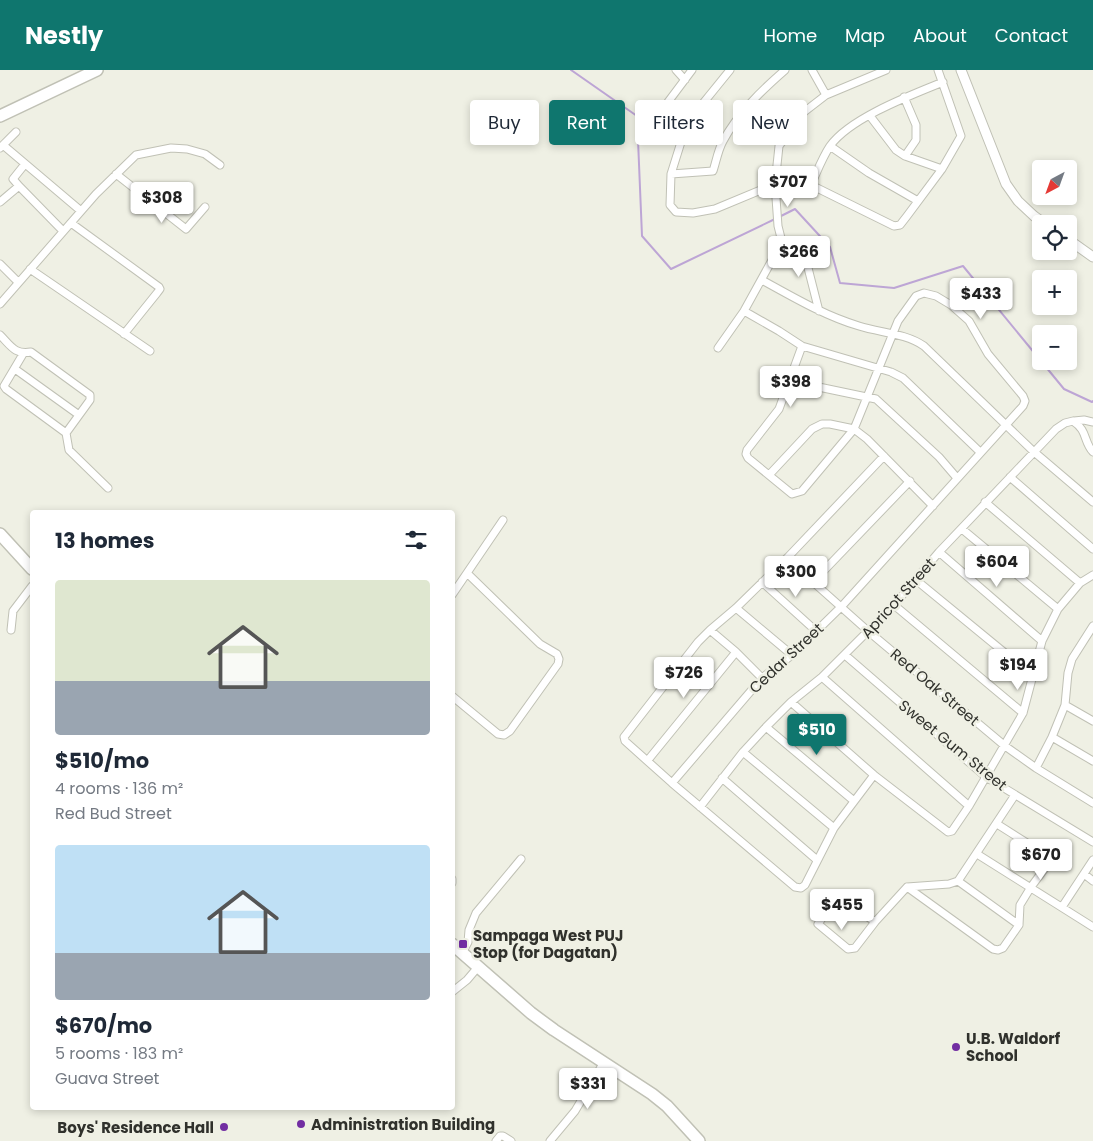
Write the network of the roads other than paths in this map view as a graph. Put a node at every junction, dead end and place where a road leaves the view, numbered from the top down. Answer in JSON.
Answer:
{"nodes":[{"id":1,"x":97,"y":70,"type":"edge"},
{"id":2,"x":676,"y":70,"type":"edge"},
{"id":3,"x":692,"y":70,"type":"edge"},
{"id":4,"x":730,"y":70,"type":"edge"},
{"id":5,"x":786,"y":70,"type":"edge"},
{"id":6,"x":812,"y":70,"type":"edge"},
{"id":7,"x":886,"y":70,"type":"edge"},
{"id":8,"x":938,"y":70,"type":"edge"},
{"id":9,"x":961,"y":70,"type":"edge"},
{"id":10,"x":686,"y":80,"type":"junction"},
{"id":11,"x":944,"y":82,"type":"junction"},
{"id":12,"x":826,"y":95,"type":"junction"},
{"id":13,"x":904,"y":97,"type":"junction"},
{"id":14,"x":671,"y":100,"type":"edge"},
{"id":15,"x":0,"y":116,"type":"edge"},
{"id":16,"x":870,"y":116,"type":"junction"},
{"id":17,"x":16,"y":132,"type":"dead end"},
{"id":18,"x":830,"y":146,"type":"junction"},
{"id":19,"x":2,"y":147,"type":"edge"},
{"id":20,"x":905,"y":156,"type":"junction"},
{"id":21,"x":25,"y":164,"type":"junction"},
{"id":22,"x":220,"y":165,"type":"dead end"},
{"id":23,"x":942,"y":169,"type":"junction"},
{"id":24,"x":116,"y":174,"type":"junction"},
{"id":25,"x":671,"y":174,"type":"junction"},
{"id":26,"x":775,"y":184,"type":"junction"},
{"id":27,"x":811,"y":185,"type":"junction"},
{"id":28,"x":19,"y":186,"type":"junction"},
{"id":29,"x":918,"y":201,"type":"junction"},
{"id":30,"x":0,"y":202,"type":"edge"},
{"id":31,"x":205,"y":208,"type":"dead end"},
{"id":32,"x":81,"y":211,"type":"junction"},
{"id":33,"x":1033,"y":215,"type":"edge"},
{"id":34,"x":71,"y":223,"type":"junction"},
{"id":35,"x":63,"y":231,"type":"junction"},
{"id":36,"x":782,"y":242,"type":"junction"},
{"id":37,"x":1077,"y":246,"type":"edge"},
{"id":38,"x":1093,"y":257,"type":"edge"},
{"id":39,"x":0,"y":264,"type":"edge"},
{"id":40,"x":30,"y":269,"type":"junction"},
{"id":41,"x":762,"y":280,"type":"junction"},
{"id":42,"x":18,"y":282,"type":"junction"},
{"id":43,"x":0,"y":304,"type":"edge"},
{"id":44,"x":744,"y":311,"type":"junction"},
{"id":45,"x":819,"y":311,"type":"junction"},
{"id":46,"x":124,"y":334,"type":"junction"},
{"id":47,"x":0,"y":335,"type":"edge"},
{"id":48,"x":892,"y":335,"type":"junction"},
{"id":49,"x":802,"y":346,"type":"junction"},
{"id":50,"x":718,"y":348,"type":"dead end"},
{"id":51,"x":150,"y":351,"type":"dead end"},
{"id":52,"x":23,"y":354,"type":"junction"},
{"id":53,"x":878,"y":368,"type":"junction"},
{"id":54,"x":16,"y":369,"type":"junction"},
{"id":55,"x":790,"y":381,"type":"junction"},
{"id":56,"x":866,"y":397,"type":"junction"},
{"id":57,"x":79,"y":415,"type":"junction"},
{"id":58,"x":1073,"y":421,"type":"junction"},
{"id":59,"x":1093,"y":422,"type":"edge"},
{"id":60,"x":1005,"y":425,"type":"junction"},
{"id":61,"x":854,"y":429,"type":"junction"},
{"id":62,"x":66,"y":433,"type":"junction"},
{"id":63,"x":980,"y":452,"type":"junction"},
{"id":64,"x":1033,"y":452,"type":"junction"},
{"id":65,"x":1093,"y":452,"type":"edge"},
{"id":66,"x":884,"y":456,"type":"junction"},
{"id":67,"x":769,"y":475,"type":"junction"},
{"id":68,"x":1010,"y":477,"type":"junction"},
{"id":69,"x":957,"y":478,"type":"junction"},
{"id":70,"x":910,"y":481,"type":"junction"},
{"id":71,"x":108,"y":488,"type":"dead end"},
{"id":72,"x":985,"y":502,"type":"junction"},
{"id":73,"x":1093,"y":502,"type":"edge"},
{"id":74,"x":933,"y":506,"type":"junction"},
{"id":75,"x":503,"y":520,"type":"dead end"},
{"id":76,"x":962,"y":529,"type":"junction"},
{"id":77,"x":0,"y":534,"type":"edge"},
{"id":78,"x":1093,"y":549,"type":"edge"},
{"id":79,"x":939,"y":552,"type":"junction"},
{"id":80,"x":788,"y":557,"type":"junction"},
{"id":81,"x":30,"y":566,"type":"edge"},
{"id":82,"x":468,"y":574,"type":"junction"},
{"id":83,"x":1093,"y":575,"type":"edge"},
{"id":84,"x":916,"y":580,"type":"junction"},
{"id":85,"x":762,"y":582,"type":"junction"},
{"id":86,"x":812,"y":582,"type":"junction"},
{"id":87,"x":1080,"y":583,"type":"junction"},
{"id":88,"x":30,"y":589,"type":"edge"},
{"id":89,"x":455,"y":591,"type":"edge"},
{"id":90,"x":894,"y":605,"type":"junction"},
{"id":91,"x":842,"y":606,"type":"junction"},
{"id":92,"x":736,"y":608,"type":"junction"},
{"id":93,"x":1058,"y":609,"type":"junction"},
{"id":94,"x":1093,"y":626,"type":"edge"},
{"id":95,"x":11,"y":630,"type":"dead end"},
{"id":96,"x":710,"y":630,"type":"junction"},
{"id":97,"x":816,"y":631,"type":"junction"},
{"id":98,"x":868,"y":631,"type":"junction"},
{"id":99,"x":1042,"y":641,"type":"junction"},
{"id":100,"x":736,"y":652,"type":"junction"},
{"id":101,"x":792,"y":655,"type":"junction"},
{"id":102,"x":845,"y":655,"type":"junction"},
{"id":103,"x":1033,"y":676,"type":"junction"},
{"id":104,"x":822,"y":677,"type":"junction"},
{"id":105,"x":762,"y":678,"type":"junction"},
{"id":106,"x":455,"y":698,"type":"edge"},
{"id":107,"x":791,"y":702,"type":"junction"},
{"id":108,"x":1065,"y":704,"type":"junction"},
{"id":109,"x":1023,"y":713,"type":"junction"},
{"id":110,"x":1093,"y":721,"type":"edge"},
{"id":111,"x":766,"y":727,"type":"junction"},
{"id":112,"x":1052,"y":737,"type":"junction"},
{"id":113,"x":1005,"y":746,"type":"junction"},
{"id":114,"x":743,"y":752,"type":"junction"},
{"id":115,"x":648,"y":760,"type":"junction"},
{"id":116,"x":1093,"y":761,"type":"edge"},
{"id":117,"x":1036,"y":768,"type":"junction"},
{"id":118,"x":874,"y":774,"type":"junction"},
{"id":119,"x":986,"y":777,"type":"junction"},
{"id":120,"x":722,"y":778,"type":"junction"},
{"id":121,"x":672,"y":783,"type":"junction"},
{"id":122,"x":1015,"y":795,"type":"junction"},
{"id":123,"x":854,"y":801,"type":"junction"},
{"id":124,"x":1093,"y":802,"type":"edge"},
{"id":125,"x":969,"y":806,"type":"junction"},
{"id":126,"x":700,"y":807,"type":"junction"},
{"id":127,"x":996,"y":824,"type":"junction"},
{"id":128,"x":834,"y":828,"type":"junction"},
{"id":129,"x":1093,"y":842,"type":"edge"},
{"id":130,"x":977,"y":854,"type":"junction"},
{"id":131,"x":521,"y":859,"type":"dead end"},
{"id":132,"x":817,"y":860,"type":"junction"},
{"id":133,"x":1093,"y":860,"type":"edge"},
{"id":134,"x":1084,"y":874,"type":"junction"},
{"id":135,"x":958,"y":881,"type":"junction"},
{"id":136,"x":1093,"y":881,"type":"edge"},
{"id":137,"x":907,"y":887,"type":"junction"},
{"id":138,"x":1031,"y":887,"type":"junction"},
{"id":139,"x":1062,"y":907,"type":"junction"},
{"id":140,"x":875,"y":922,"type":"junction"},
{"id":141,"x":1019,"y":924,"type":"junction"},
{"id":142,"x":1093,"y":927,"type":"edge"},
{"id":143,"x":456,"y":949,"type":"edge"},
{"id":144,"x":478,"y":967,"type":"junction"},
{"id":145,"x":455,"y":989,"type":"edge"},
{"id":146,"x":604,"y":1062,"type":"junction"},
{"id":147,"x":496,"y":1141,"type":"edge"},
{"id":148,"x":511,"y":1141,"type":"edge"},
{"id":149,"x":550,"y":1141,"type":"edge"},
{"id":150,"x":699,"y":1141,"type":"edge"}],
"edges":[{"from":1,"to":15,"type":"main road"},
{"from":2,"to":10,"type":"street"},
{"from":3,"to":10,"type":"street"},
{"from":4,"to":25,"type":"street"},
{"from":5,"to":25,"type":"street"},
{"from":6,"to":12,"type":"street"},
{"from":7,"to":12,"type":"street"},
{"from":8,"to":11,"type":"street"},
{"from":9,"to":33,"type":"street"},
{"from":10,"to":14,"type":"street"},
{"from":11,"to":13,"type":"street"},
{"from":11,"to":23,"type":"street"},
{"from":12,"to":26,"type":"street"},
{"from":13,"to":16,"type":"street"},
{"from":13,"to":20,"type":"street"},
{"from":16,"to":18,"type":"street"},
{"from":16,"to":20,"type":"street"},
{"from":17,"to":19,"type":"street"},
{"from":18,"to":27,"type":"street"},
{"from":18,"to":29,"type":"street"},
{"from":19,"to":21,"type":"street"},
{"from":20,"to":23,"type":"street"},
{"from":21,"to":28,"type":"street"},
{"from":21,"to":32,"type":"street"},
{"from":22,"to":24,"type":"street"},
{"from":23,"to":29,"type":"street"},
{"from":24,"to":31,"type":"street"},
{"from":24,"to":32,"type":"street"},
{"from":25,"to":26,"type":"street"},
{"from":26,"to":27,"type":"street"},
{"from":26,"to":36,"type":"street"},
{"from":27,"to":29,"type":"street"},
{"from":28,"to":30,"type":"street"},
{"from":28,"to":35,"type":"street"},
{"from":32,"to":34,"type":"street"},
{"from":34,"to":35,"type":"street"},
{"from":34,"to":46,"type":"street"},
{"from":35,"to":40,"type":"street"},
{"from":36,"to":41,"type":"street"},
{"from":36,"to":45,"type":"street"},
{"from":37,"to":38,"type":"street"},
{"from":39,"to":42,"type":"street"},
{"from":40,"to":42,"type":"street"},
{"from":40,"to":46,"type":"street"},
{"from":41,"to":44,"type":"street"},
{"from":41,"to":45,"type":"street"},
{"from":42,"to":43,"type":"street"},
{"from":44,"to":49,"type":"street"},
{"from":44,"to":50,"type":"street"},
{"from":45,"to":48,"type":"street"},
{"from":46,"to":51,"type":"street"},
{"from":47,"to":52,"type":"street"},
{"from":48,"to":53,"type":"street"},
{"from":48,"to":60,"type":"street"},
{"from":48,"to":60,"type":"street","name":"Cedar Street"},
{"from":49,"to":53,"type":"street"},
{"from":49,"to":55,"type":"street"},
{"from":52,"to":54,"type":"street"},
{"from":52,"to":57,"type":"street"},
{"from":53,"to":56,"type":"street"},
{"from":53,"to":63,"type":"street"},
{"from":54,"to":57,"type":"street"},
{"from":54,"to":62,"type":"street"},
{"from":55,"to":56,"type":"street"},
{"from":55,"to":67,"type":"street"},
{"from":56,"to":61,"type":"street"},
{"from":56,"to":69,"type":"street"},
{"from":57,"to":62,"type":"street"},
{"from":58,"to":59,"type":"street"},
{"from":58,"to":64,"type":"street","name":"Apricot Street"},
{"from":58,"to":65,"type":"street"},
{"from":60,"to":63,"type":"street","name":"Cedar Street"},
{"from":60,"to":64,"type":"street"},
{"from":61,"to":66,"type":"street"},
{"from":61,"to":67,"type":"street"},
{"from":61,"to":67,"type":"street"},
{"from":62,"to":71,"type":"street"},
{"from":63,"to":69,"type":"street","name":"Cedar Street"},
{"from":64,"to":68,"type":"street","name":"Apricot Street"},
{"from":64,"to":73,"type":"street"},
{"from":66,"to":70,"type":"street"},
{"from":66,"to":80,"type":"street"},
{"from":68,"to":72,"type":"street","name":"Apricot Street"},
{"from":68,"to":78,"type":"street"},
{"from":69,"to":74,"type":"street","name":"Cedar Street"},
{"from":70,"to":74,"type":"street"},
{"from":70,"to":86,"type":"street"},
{"from":72,"to":76,"type":"street","name":"Apricot Street"},
{"from":72,"to":87,"type":"street"},
{"from":74,"to":91,"type":"street","name":"Cedar Street"},
{"from":75,"to":82,"type":"street"},
{"from":76,"to":79,"type":"street","name":"Apricot Street"},
{"from":76,"to":93,"type":"street"},
{"from":77,"to":81,"type":"main road"},
{"from":79,"to":84,"type":"street","name":"Apricot Street"},
{"from":79,"to":99,"type":"street"},
{"from":80,"to":85,"type":"street"},
{"from":80,"to":86,"type":"street","name":"Red Oak Street"},
{"from":82,"to":89,"type":"street"},
{"from":82,"to":106,"type":"street"},
{"from":83,"to":87,"type":"street"},
{"from":84,"to":90,"type":"street","name":"Apricot Street"},
{"from":84,"to":103,"type":"street"},
{"from":85,"to":92,"type":"street"},
{"from":85,"to":97,"type":"street"},
{"from":86,"to":91,"type":"street","name":"Red Oak Street"},
{"from":87,"to":93,"type":"street"},
{"from":88,"to":95,"type":"street"},
{"from":90,"to":98,"type":"street","name":"Apricot Street"},
{"from":90,"to":109,"type":"street"},
{"from":91,"to":97,"type":"street","name":"Cedar Street"},
{"from":91,"to":98,"type":"street","name":"Red Oak Street"},
{"from":92,"to":96,"type":"street"},
{"from":92,"to":101,"type":"street"},
{"from":93,"to":99,"type":"street"},
{"from":94,"to":108,"type":"street"},
{"from":96,"to":100,"type":"street"},
{"from":96,"to":115,"type":"street"},
{"from":97,"to":101,"type":"street","name":"Cedar Street"},
{"from":98,"to":102,"type":"street","name":"Apricot Street"},
{"from":98,"to":113,"type":"street","name":"Red Oak Street"},
{"from":99,"to":103,"type":"street"},
{"from":100,"to":105,"type":"street"},
{"from":100,"to":115,"type":"street"},
{"from":101,"to":105,"type":"street","name":"Cedar Street"},
{"from":102,"to":104,"type":"street","name":"Apricot Street"},
{"from":102,"to":119,"type":"street","name":"Sweet Gum Street"},
{"from":103,"to":109,"type":"street"},
{"from":104,"to":107,"type":"street","name":"Apricot Street"},
{"from":104,"to":125,"type":"street"},
{"from":105,"to":121,"type":"street","name":"Cedar Street"},
{"from":107,"to":111,"type":"street","name":"Apricot Street"},
{"from":107,"to":118,"type":"street"},
{"from":108,"to":110,"type":"street"},
{"from":108,"to":112,"type":"street"},
{"from":109,"to":113,"type":"street"},
{"from":111,"to":114,"type":"street","name":"Apricot Street"},
{"from":111,"to":123,"type":"street"},
{"from":112,"to":116,"type":"street"},
{"from":112,"to":117,"type":"street"},
{"from":113,"to":117,"type":"street","name":"Red Oak Street"},
{"from":113,"to":119,"type":"street"},
{"from":114,"to":120,"type":"street","name":"Apricot Street"},
{"from":114,"to":128,"type":"street"},
{"from":115,"to":121,"type":"street"},
{"from":117,"to":124,"type":"street","name":"Red Oak Street"},
{"from":118,"to":123,"type":"street"},
{"from":118,"to":125,"type":"street"},
{"from":119,"to":122,"type":"street","name":"Sweet Gum Street"},
{"from":119,"to":125,"type":"street"},
{"from":120,"to":126,"type":"street","name":"Apricot Street"},
{"from":120,"to":132,"type":"street"},
{"from":121,"to":126,"type":"street"},
{"from":122,"to":127,"type":"street"},
{"from":122,"to":129,"type":"street","name":"Sweet Gum Street"},
{"from":123,"to":128,"type":"street"},
{"from":126,"to":132,"type":"street"},
{"from":127,"to":130,"type":"street"},
{"from":127,"to":138,"type":"street"},
{"from":128,"to":132,"type":"street"},
{"from":130,"to":135,"type":"street"},
{"from":130,"to":138,"type":"street"},
{"from":131,"to":143,"type":"street"},
{"from":133,"to":134,"type":"street"},
{"from":134,"to":136,"type":"street"},
{"from":134,"to":139,"type":"street"},
{"from":135,"to":137,"type":"street"},
{"from":135,"to":141,"type":"street"},
{"from":137,"to":140,"type":"street"},
{"from":137,"to":141,"type":"street"},
{"from":138,"to":139,"type":"street"},
{"from":138,"to":141,"type":"street"},
{"from":139,"to":142,"type":"street"},
{"from":140,"to":140,"type":"street"},
{"from":143,"to":144,"type":"main road"},
{"from":144,"to":145,"type":"street"},
{"from":144,"to":146,"type":"main road"},
{"from":146,"to":149,"type":"street"},
{"from":146,"to":150,"type":"main road"},
{"from":147,"to":148,"type":"street"}]}
